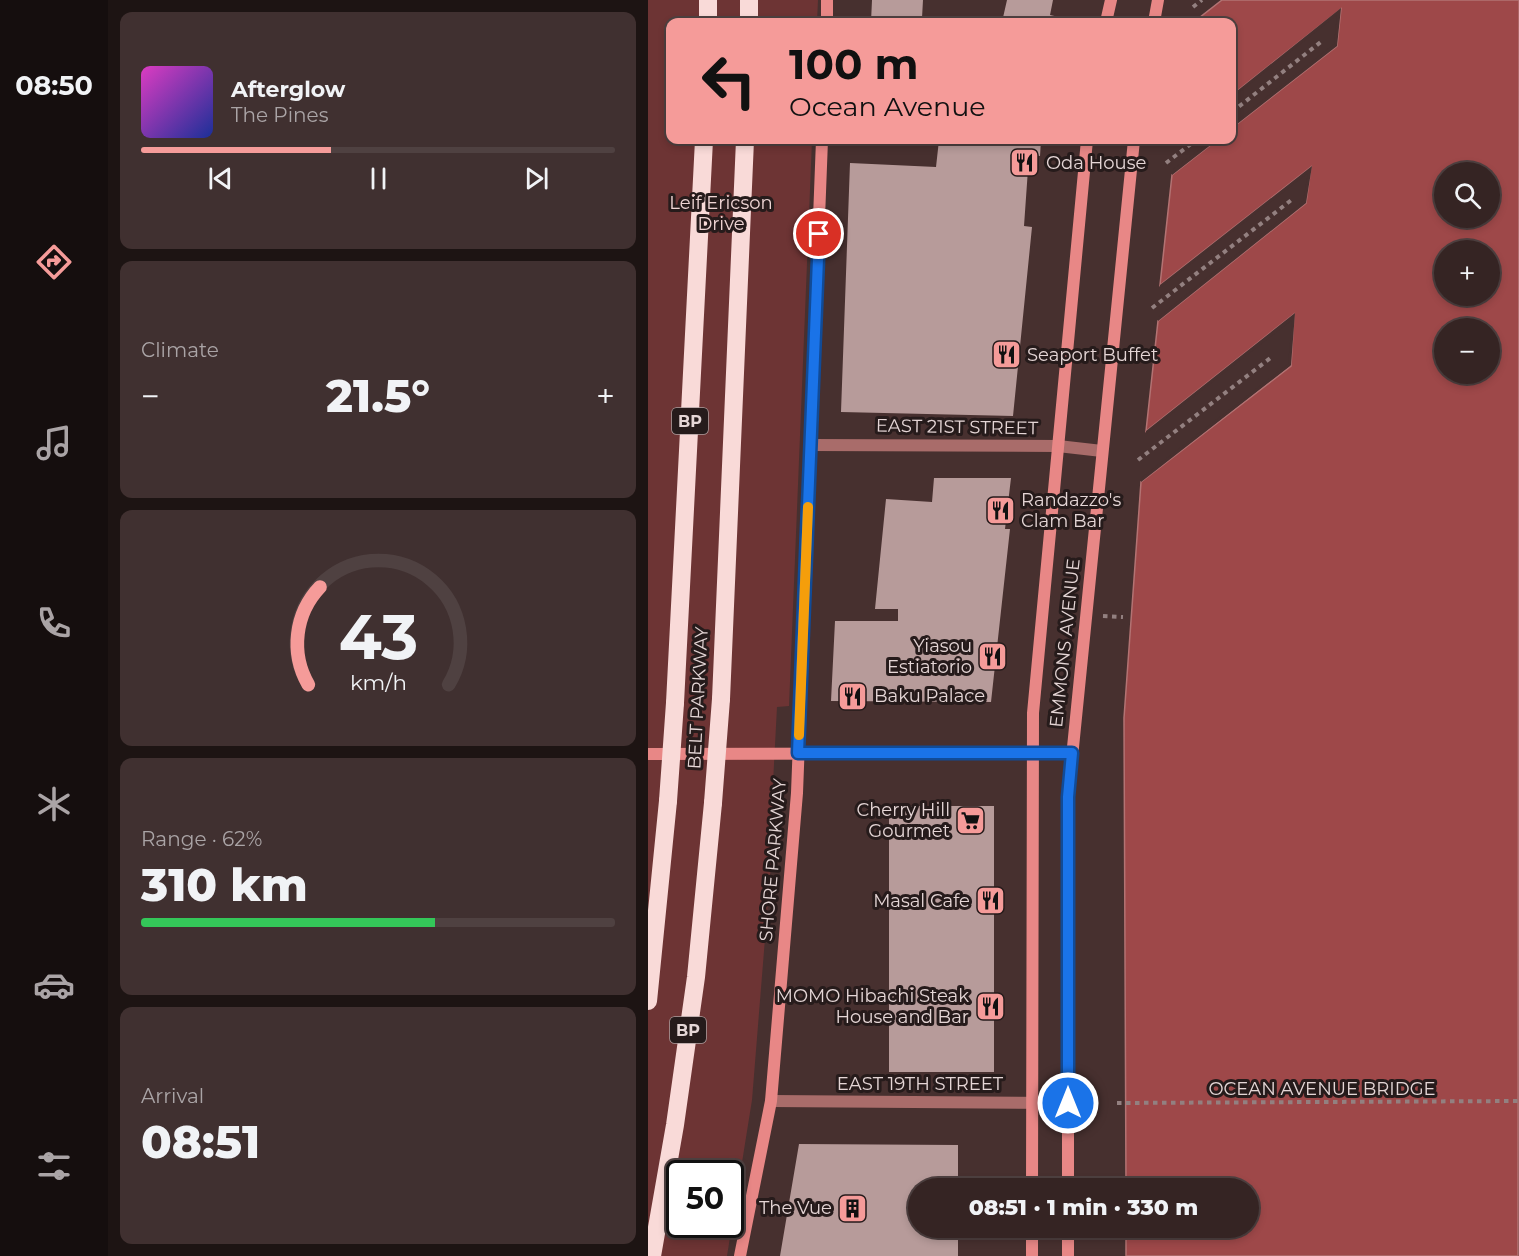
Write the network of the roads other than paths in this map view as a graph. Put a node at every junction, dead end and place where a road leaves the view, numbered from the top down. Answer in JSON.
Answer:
{"nodes":[{"id":1,"x":708,"y":0,"type":"edge"},
{"id":2,"x":749,"y":0,"type":"edge"},
{"id":3,"x":827,"y":0,"type":"edge"},
{"id":4,"x":1111,"y":0,"type":"edge"},
{"id":5,"x":1158,"y":0,"type":"edge"},
{"id":6,"x":708,"y":18,"type":"edge"},
{"id":7,"x":749,"y":18,"type":"edge"},
{"id":8,"x":826,"y":18,"type":"edge"},
{"id":9,"x":1107,"y":18,"type":"edge"},
{"id":10,"x":1155,"y":18,"type":"edge"},
{"id":11,"x":704,"y":144,"type":"edge"},
{"id":12,"x":745,"y":144,"type":"edge"},
{"id":13,"x":822,"y":144,"type":"edge"},
{"id":14,"x":1087,"y":144,"type":"edge"},
{"id":15,"x":1134,"y":144,"type":"edge"},
{"id":16,"x":811,"y":445,"type":"junction"},
{"id":17,"x":1058,"y":446,"type":"junction"},
{"id":18,"x":1102,"y":451,"type":"junction"},
{"id":19,"x":1033,"y":752,"type":"junction"},
{"id":20,"x":798,"y":753,"type":"junction"},
{"id":21,"x":1072,"y":753,"type":"junction"},
{"id":22,"x":648,"y":754,"type":"edge"},
{"id":23,"x":648,"y":1001,"type":"edge"},
{"id":24,"x":771,"y":1101,"type":"junction"},
{"id":25,"x":1033,"y":1103,"type":"junction"},
{"id":26,"x":1068,"y":1103,"type":"junction"},
{"id":27,"x":1032,"y":1178,"type":"edge"},
{"id":28,"x":1068,"y":1178,"type":"edge"},
{"id":29,"x":1032,"y":1238,"type":"edge"},
{"id":30,"x":1068,"y":1238,"type":"edge"},
{"id":31,"x":652,"y":1256,"type":"edge"},
{"id":32,"x":740,"y":1256,"type":"edge"},
{"id":33,"x":1032,"y":1256,"type":"edge"},
{"id":34,"x":1068,"y":1256,"type":"edge"}],
"edges":[{"from":1,"to":6,"type":"highway"},
{"from":2,"to":7,"type":"highway"},
{"from":3,"to":8,"type":"main road"},
{"from":4,"to":9,"type":"main road"},
{"from":5,"to":10,"type":"main road"},
{"from":11,"to":23,"type":"highway","name":"BELT PARKWAY","number":"BP","bridge":true},
{"from":12,"to":31,"type":"highway","name":"BELT PARKWAY","number":"BP","bridge":true},
{"from":13,"to":16,"type":"main road","name":"SHORE PARKWAY"},
{"from":14,"to":17,"type":"main road","name":"EMMONS AVENUE"},
{"from":15,"to":18,"type":"main road","name":"EMMONS AVENUE"},
{"from":16,"to":17,"type":"street","name":"EAST 21ST STREET"},
{"from":16,"to":20,"type":"main road","name":"SHORE PARKWAY"},
{"from":17,"to":18,"type":"street","name":"EAST 21ST STREET"},
{"from":17,"to":19,"type":"main road","name":"EMMONS AVENUE"},
{"from":18,"to":21,"type":"main road","name":"EMMONS AVENUE"},
{"from":19,"to":20,"type":"main road"},
{"from":19,"to":21,"type":"main road"},
{"from":19,"to":25,"type":"main road","name":"EMMONS AVENUE"},
{"from":20,"to":22,"type":"main road"},
{"from":20,"to":24,"type":"main road","name":"SHORE PARKWAY"},
{"from":21,"to":26,"type":"main road","name":"EMMONS AVENUE"},
{"from":24,"to":25,"type":"street","name":"EAST 19TH STREET"},
{"from":24,"to":32,"type":"main road","name":"SHORE PARKWAY"},
{"from":25,"to":26,"type":"street","name":"EAST 19TH STREET"},
{"from":25,"to":27,"type":"main road","name":"EMMONS AVENUE"},
{"from":26,"to":28,"type":"main road","name":"EMMONS AVENUE"},
{"from":29,"to":33,"type":"main road"},
{"from":30,"to":34,"type":"main road"}]}
